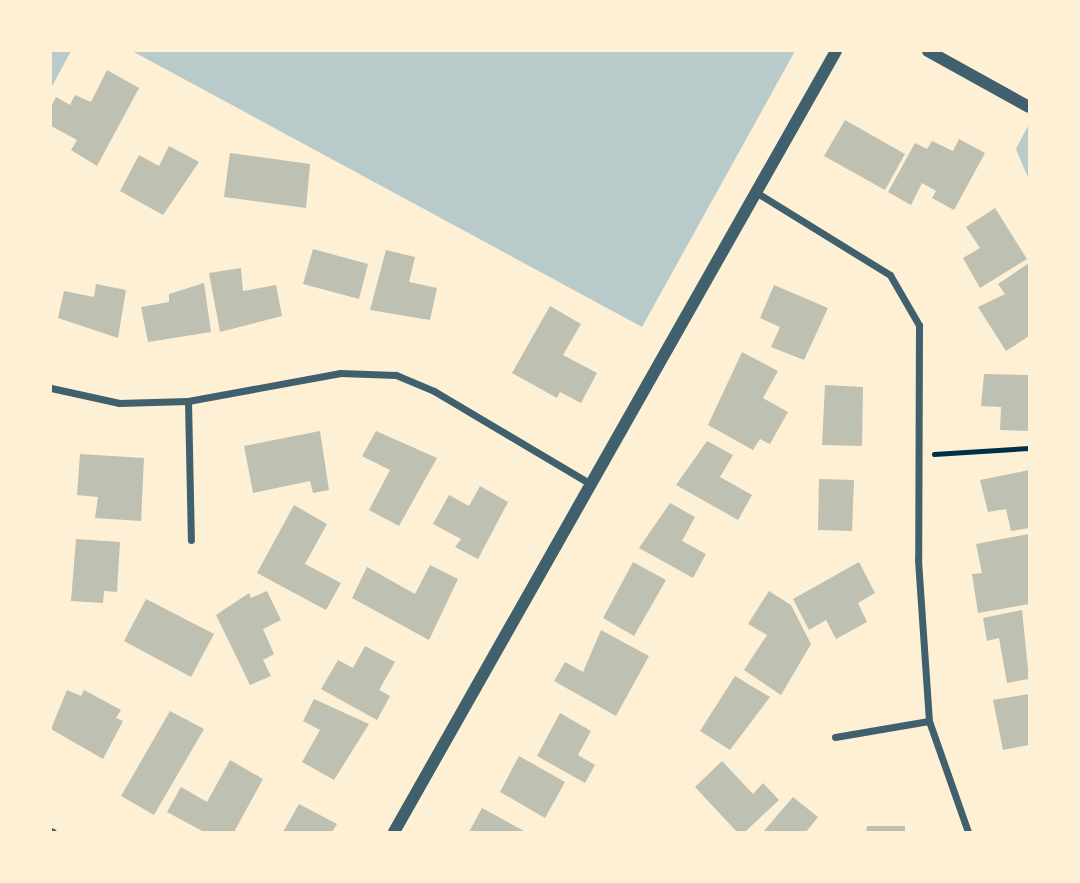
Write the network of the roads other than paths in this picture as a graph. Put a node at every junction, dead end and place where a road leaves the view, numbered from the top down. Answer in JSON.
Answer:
{"nodes":[{"id":1,"x":836,"y":51,"type":"edge"},
{"id":2,"x":928,"y":51,"type":"edge"},
{"id":3,"x":1029,"y":107,"type":"edge"},
{"id":4,"x":753,"y":190,"type":"junction"},
{"id":5,"x":51,"y":388,"type":"edge"},
{"id":6,"x":188,"y":401,"type":"junction"},
{"id":7,"x":587,"y":482,"type":"junction"},
{"id":8,"x":191,"y":540,"type":"dead end"},
{"id":9,"x":929,"y":721,"type":"junction"},
{"id":10,"x":835,"y":737,"type":"dead end"},
{"id":11,"x":394,"y":832,"type":"edge"},
{"id":12,"x":968,"y":832,"type":"edge"}],
"edges":[{"from":1,"to":4,"type":"street"},
{"from":2,"to":3,"type":"street"},
{"from":4,"to":7,"type":"street"},
{"from":4,"to":9,"type":"street"},
{"from":5,"to":6,"type":"street"},
{"from":6,"to":7,"type":"street"},
{"from":6,"to":8,"type":"street"},
{"from":7,"to":11,"type":"street"},
{"from":9,"to":10,"type":"street"},
{"from":9,"to":12,"type":"street"}]}
